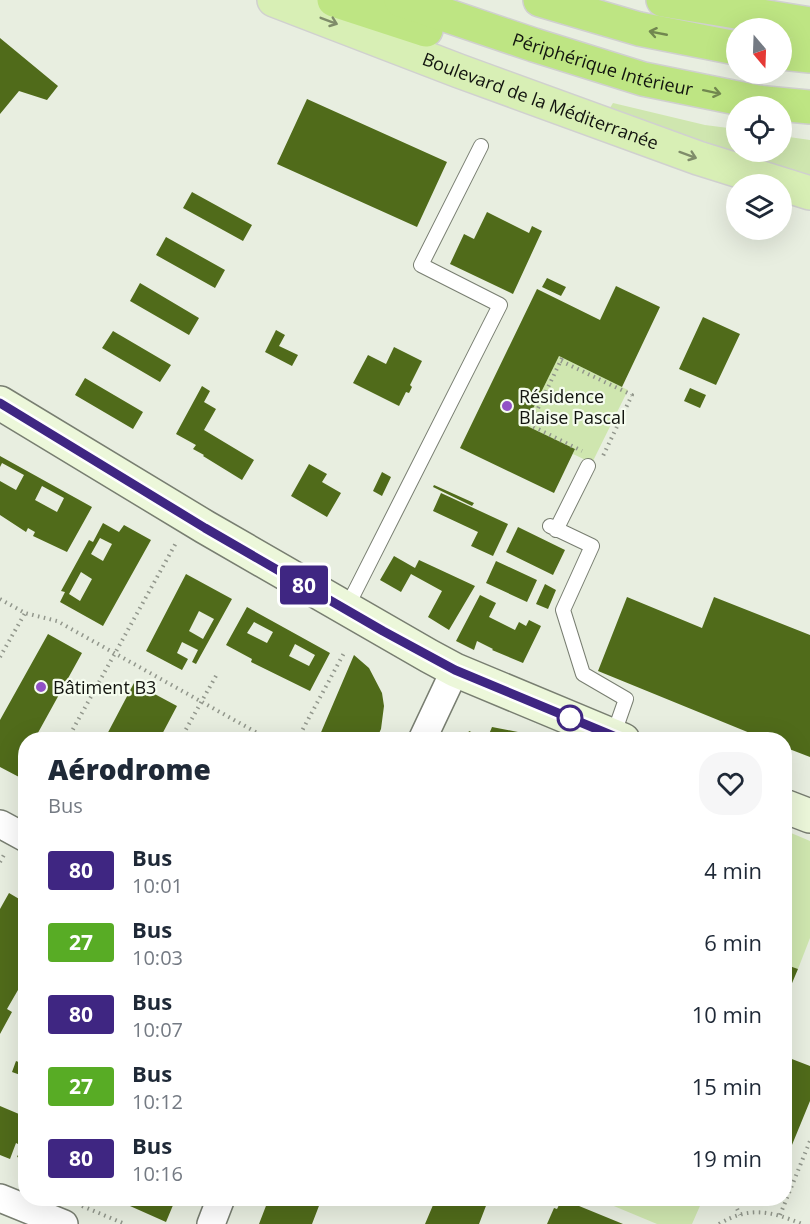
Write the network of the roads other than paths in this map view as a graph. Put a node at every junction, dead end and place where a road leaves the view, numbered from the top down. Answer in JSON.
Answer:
{"nodes":[{"id":1,"x":274,"y":0,"type":"edge"},
{"id":2,"x":334,"y":0,"type":"edge"},
{"id":3,"x":401,"y":0,"type":"edge"},
{"id":4,"x":540,"y":0,"type":"edge"},
{"id":5,"x":663,"y":0,"type":"edge"},
{"id":6,"x":712,"y":0,"type":"edge"},
{"id":7,"x":747,"y":15,"type":"junction"},
{"id":8,"x":810,"y":24,"type":"edge"},
{"id":9,"x":534,"y":45,"type":"junction"},
{"id":10,"x":726,"y":46,"type":"edge"},
{"id":11,"x":792,"y":54,"type":"edge"},
{"id":12,"x":810,"y":56,"type":"edge"},
{"id":13,"x":810,"y":107,"type":"edge"},
{"id":14,"x":481,"y":146,"type":"dead end"},
{"id":15,"x":810,"y":193,"type":"edge"},
{"id":16,"x":0,"y":403,"type":"edge"},
{"id":17,"x":589,"y":462,"type":"road end"},
{"id":18,"x":346,"y":609,"type":"junction"},
{"id":19,"x":455,"y":670,"type":"junction"},
{"id":20,"x":426,"y":732,"type":"edge"},
{"id":21,"x":604,"y":732,"type":"edge"},
{"id":22,"x":619,"y":732,"type":"edge"},
{"id":23,"x":792,"y":809,"type":"edge"},
{"id":24,"x":810,"y":816,"type":"edge"},
{"id":25,"x":0,"y":824,"type":"edge"},
{"id":26,"x":18,"y":834,"type":"edge"},
{"id":27,"x":0,"y":1198,"type":"edge"},
{"id":28,"x":18,"y":1202,"type":"edge"},
{"id":29,"x":36,"y":1206,"type":"edge"},
{"id":30,"x":218,"y":1206,"type":"edge"},
{"id":31,"x":68,"y":1213,"type":"edge"},
{"id":32,"x":211,"y":1224,"type":"edge"}],
"edges":[{"from":1,"to":15,"type":"main road","name":"Boulevard de la Méditerranée","one_way":true},
{"from":2,"to":9,"type":"highway"},
{"from":3,"to":9,"type":"highway","name":"Périphérique Intérieur"},
{"from":10,"to":4,"type":"highway","one_way":true},
{"from":5,"to":7,"type":"highway"},
{"from":6,"to":7,"type":"highway"},
{"from":7,"to":8,"type":"highway"},
{"from":9,"to":13,"type":"highway","name":"Périphérique Intérieur","one_way":true},
{"from":11,"to":12,"type":"highway"},
{"from":14,"to":18,"type":"lane"},
{"from":16,"to":18,"type":"street"},
{"from":17,"to":22,"type":"lane"},
{"from":18,"to":19,"type":"street"},
{"from":19,"to":20,"type":"street"},
{"from":19,"to":21,"type":"street"},
{"from":23,"to":24,"type":"street"},
{"from":25,"to":26,"type":"street"},
{"from":27,"to":28,"type":"street"},
{"from":29,"to":31,"type":"street"},
{"from":30,"to":32,"type":"street"}]}
